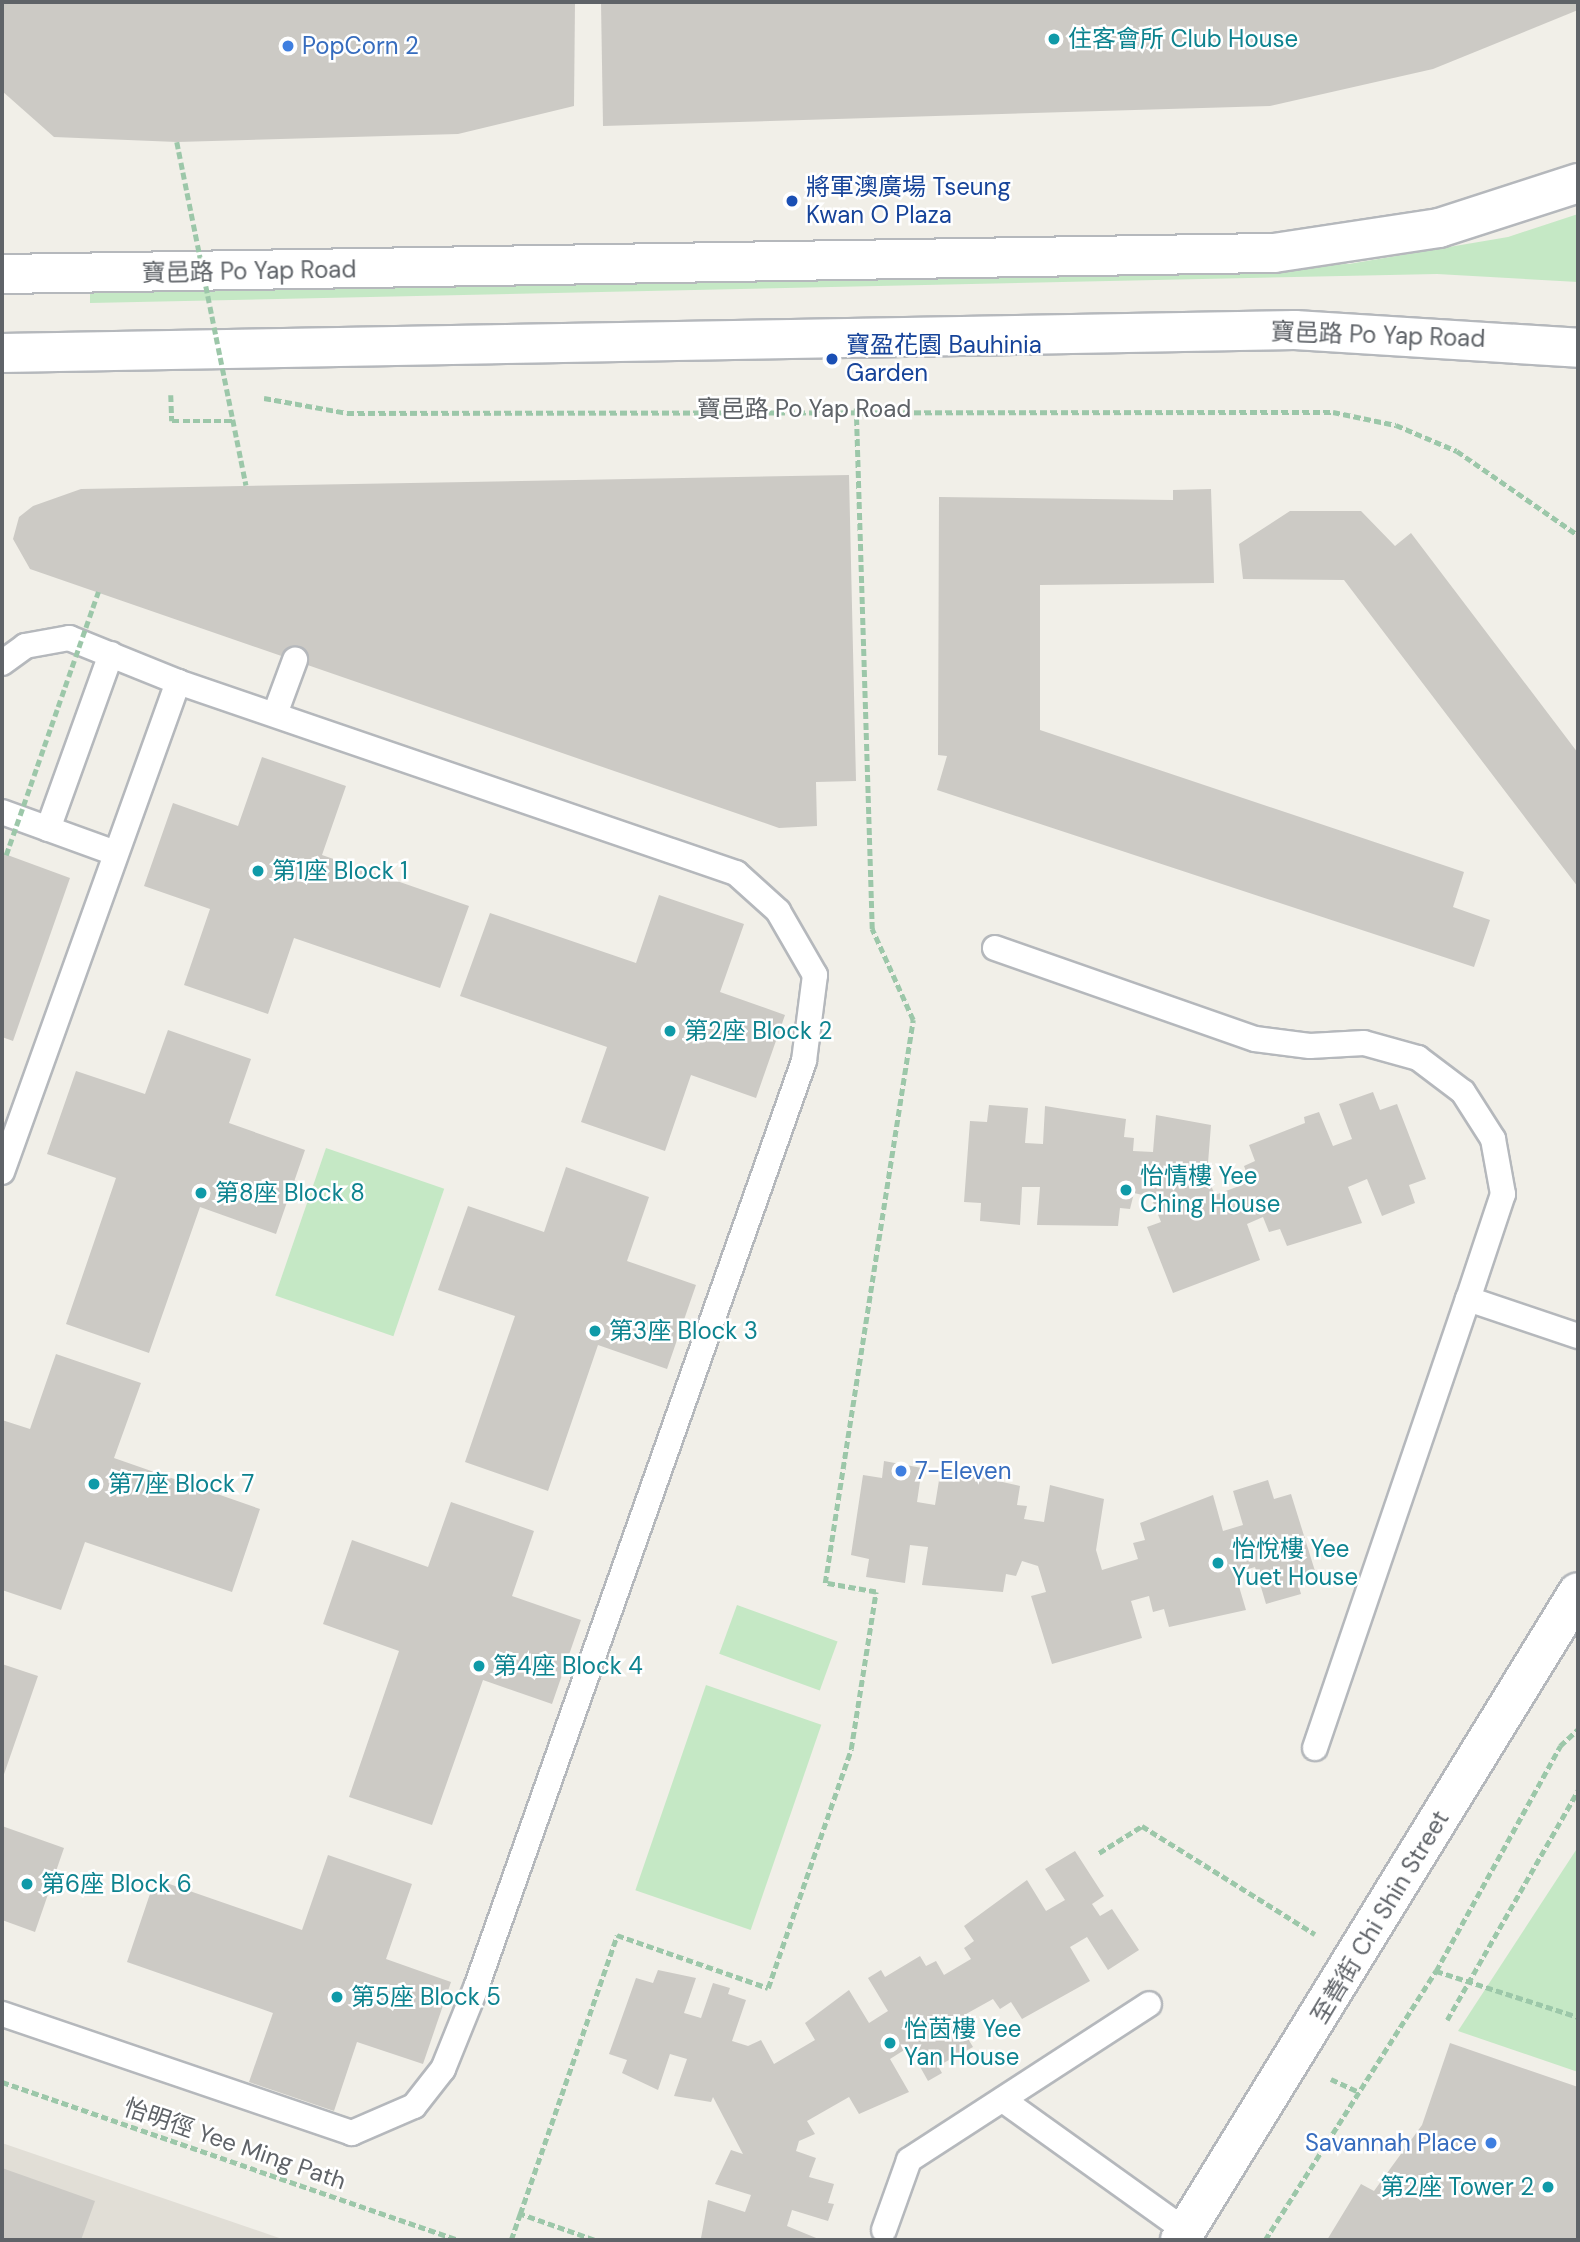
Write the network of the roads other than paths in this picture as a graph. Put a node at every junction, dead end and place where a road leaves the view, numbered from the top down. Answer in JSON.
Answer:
{"nodes":[{"id":1,"x":1578,"y":183,"type":"edge"},
{"id":2,"x":2,"y":274,"type":"edge"},
{"id":3,"x":1578,"y":348,"type":"edge"},
{"id":4,"x":2,"y":353,"type":"edge"},
{"id":5,"x":111,"y":654,"type":"junction"},
{"id":6,"x":295,"y":660,"type":"dead end"},
{"id":7,"x":2,"y":663,"type":"edge"},
{"id":8,"x":178,"y":682,"type":"junction"},
{"id":9,"x":275,"y":714,"type":"junction"},
{"id":10,"x":2,"y":812,"type":"edge"},
{"id":11,"x":48,"y":829,"type":"junction"},
{"id":12,"x":116,"y":853,"type":"junction"},
{"id":13,"x":995,"y":948,"type":"dead end"},
{"id":14,"x":12,"y":1110,"type":"edge"},
{"id":15,"x":2,"y":1172,"type":"edge"},
{"id":16,"x":1468,"y":1299,"type":"junction"},
{"id":17,"x":1578,"y":1336,"type":"edge"},
{"id":18,"x":1578,"y":1592,"type":"edge"},
{"id":19,"x":1315,"y":1748,"type":"dead end"},
{"id":20,"x":1149,"y":2004,"type":"dead end"},
{"id":21,"x":2,"y":2014,"type":"edge"},
{"id":22,"x":1003,"y":2100,"type":"junction"},
{"id":23,"x":884,"y":2230,"type":"dead end"},
{"id":24,"x":1183,"y":2236,"type":"edge"}],
"edges":[{"from":1,"to":2,"type":"main road","name":"寶邑路 Po Yap Road"},
{"from":3,"to":4,"type":"main road","name":"寶邑路 Po Yap Road"},
{"from":5,"to":7,"type":"lane"},
{"from":5,"to":8,"type":"lane"},
{"from":5,"to":11,"type":"lane"},
{"from":6,"to":9,"type":"lane"},
{"from":8,"to":9,"type":"lane"},
{"from":8,"to":12,"type":"lane"},
{"from":9,"to":21,"type":"lane"},
{"from":10,"to":11,"type":"lane"},
{"from":11,"to":12,"type":"lane"},
{"from":12,"to":14,"type":"lane"},
{"from":13,"to":16,"type":"lane"},
{"from":14,"to":15,"type":"lane"},
{"from":16,"to":17,"type":"lane"},
{"from":16,"to":19,"type":"lane"},
{"from":18,"to":24,"type":"main road","name":"至善街 Chi Shin Street"},
{"from":20,"to":22,"type":"lane"},
{"from":22,"to":23,"type":"lane"},
{"from":22,"to":24,"type":"lane"}]}
